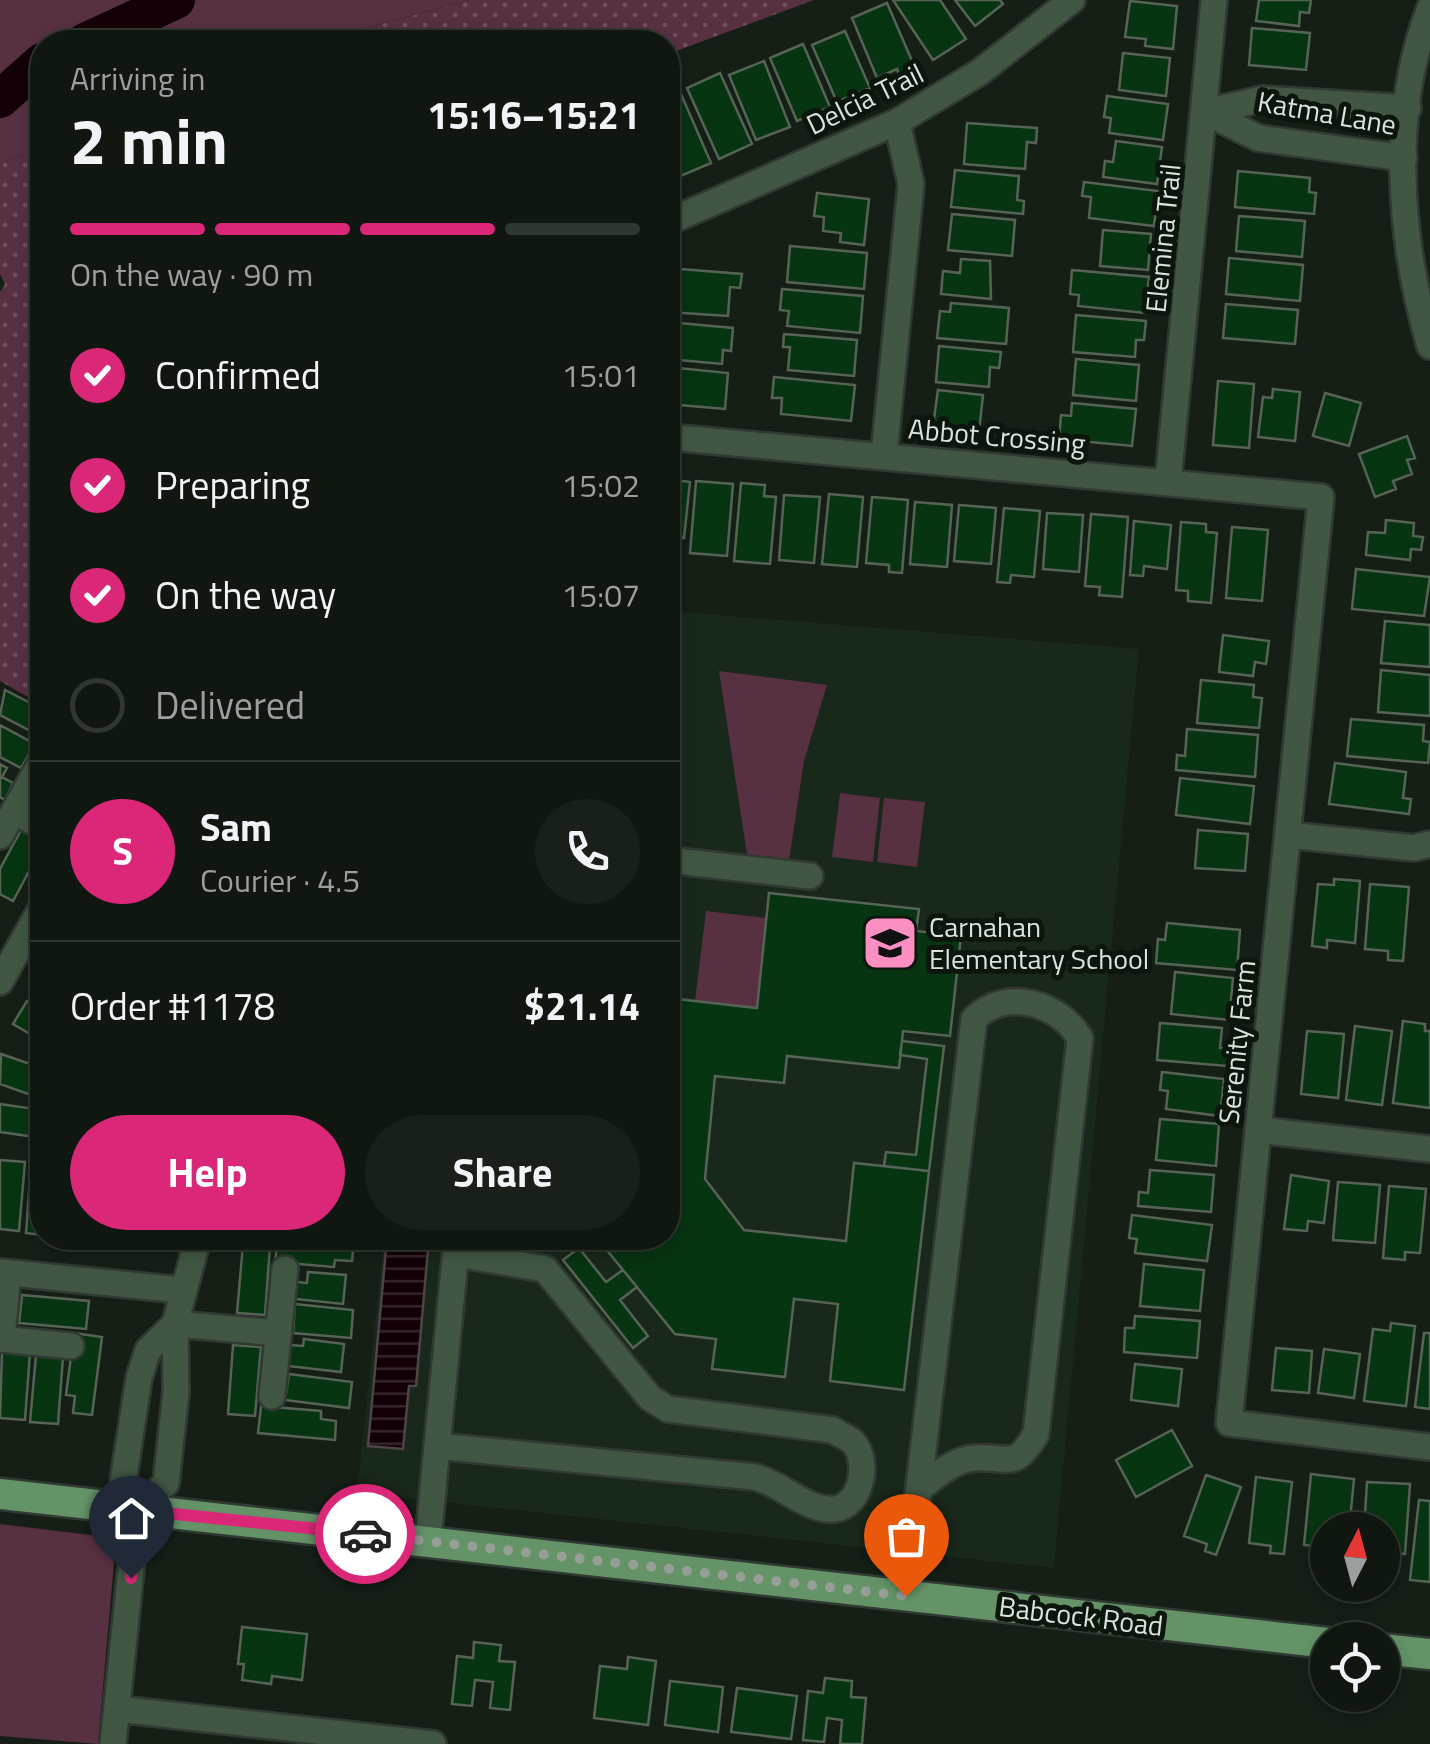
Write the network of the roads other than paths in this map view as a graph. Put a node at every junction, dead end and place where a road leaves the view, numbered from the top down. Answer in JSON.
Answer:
{"nodes":[{"id":1,"x":1072,"y":0,"type":"edge"},
{"id":2,"x":1214,"y":0,"type":"edge"},
{"id":3,"x":1430,"y":8,"type":"edge"},
{"id":4,"x":1408,"y":108,"type":"junction"},
{"id":5,"x":1206,"y":112,"type":"junction"},
{"id":6,"x":897,"y":122,"type":"junction"},
{"id":7,"x":1404,"y":158,"type":"junction"},
{"id":8,"x":680,"y":217,"type":"edge"},
{"id":9,"x":1430,"y":346,"type":"edge"},
{"id":10,"x":680,"y":438,"type":"edge"},
{"id":11,"x":884,"y":456,"type":"junction"},
{"id":12,"x":1168,"y":482,"type":"junction"},
{"id":13,"x":1321,"y":497,"type":"joint"},
{"id":14,"x":30,"y":782,"type":"edge"},
{"id":15,"x":14,"y":811,"type":"junction"},
{"id":16,"x":30,"y":820,"type":"edge"},
{"id":17,"x":0,"y":836,"type":"edge"},
{"id":18,"x":1288,"y":836,"type":"junction"},
{"id":19,"x":1425,"y":849,"type":"edge"},
{"id":20,"x":680,"y":861,"type":"edge"},
{"id":21,"x":810,"y":876,"type":"dead end"},
{"id":22,"x":30,"y":928,"type":"edge"},
{"id":23,"x":0,"y":982,"type":"edge"},
{"id":24,"x":1258,"y":1130,"type":"junction"},
{"id":25,"x":1430,"y":1149,"type":"edge"},
{"id":26,"x":194,"y":1250,"type":"edge"},
{"id":27,"x":457,"y":1250,"type":"edge"},
{"id":28,"x":473,"y":1250,"type":"edge"},
{"id":29,"x":286,"y":1270,"type":"dead end"},
{"id":30,"x":4,"y":1273,"type":"edge"},
{"id":31,"x":181,"y":1290,"type":"junction"},
{"id":32,"x":175,"y":1324,"type":"junction"},
{"id":33,"x":279,"y":1334,"type":"junction"},
{"id":34,"x":1,"y":1339,"type":"edge"},
{"id":35,"x":71,"y":1346,"type":"dead end"},
{"id":36,"x":272,"y":1396,"type":"dead end"},
{"id":37,"x":133,"y":1416,"type":"junction"},
{"id":38,"x":173,"y":1421,"type":"junction"},
{"id":39,"x":437,"y":1446,"type":"junction"},
{"id":40,"x":1430,"y":1448,"type":"edge"},
{"id":41,"x":918,"y":1490,"type":"junction"},
{"id":42,"x":0,"y":1494,"type":"edge"},
{"id":43,"x":137,"y":1510,"type":"junction"},
{"id":44,"x":428,"y":1541,"type":"junction"},
{"id":45,"x":906,"y":1596,"type":"junction"},
{"id":46,"x":1310,"y":1641,"type":"edge"},
{"id":47,"x":1400,"y":1651,"type":"edge"},
{"id":48,"x":1430,"y":1654,"type":"edge"},
{"id":49,"x":117,"y":1709,"type":"junction"},
{"id":50,"x":113,"y":1744,"type":"edge"},
{"id":51,"x":434,"y":1744,"type":"edge"}],
"edges":[{"from":1,"to":6,"type":"street","name":"Delcia Trail"},
{"from":2,"to":5,"type":"street","name":"Elemina Trail"},
{"from":3,"to":4,"type":"street"},
{"from":4,"to":5,"type":"street","name":"Katma Lane"},
{"from":4,"to":7,"type":"street"},
{"from":5,"to":7,"type":"street","name":"Katma Lane"},
{"from":5,"to":12,"type":"street","name":"Elemina Trail"},
{"from":6,"to":8,"type":"street","name":"Delcia Trail"},
{"from":6,"to":11,"type":"street"},
{"from":7,"to":9,"type":"street"},
{"from":10,"to":11,"type":"street","name":"Abbot Crossing"},
{"from":11,"to":12,"type":"street","name":"Abbot Crossing"},
{"from":12,"to":13,"type":"street","name":"Abbot Crossing"},
{"from":13,"to":18,"type":"street","name":"Serenity Farm"},
{"from":14,"to":15,"type":"street"},
{"from":15,"to":16,"type":"street"},
{"from":15,"to":17,"type":"street"},
{"from":18,"to":19,"type":"street"},
{"from":18,"to":24,"type":"street","name":"Serenity Farm"},
{"from":20,"to":21,"type":"street"},
{"from":22,"to":23,"type":"street"},
{"from":24,"to":25,"type":"street"},
{"from":24,"to":40,"type":"street","name":"Serenity Farm"},
{"from":26,"to":31,"type":"street"},
{"from":27,"to":39,"type":"street"},
{"from":28,"to":39,"type":"street"},
{"from":29,"to":33,"type":"street"},
{"from":30,"to":31,"type":"street"},
{"from":30,"to":34,"type":"street"},
{"from":31,"to":32,"type":"street"},
{"from":32,"to":33,"type":"street"},
{"from":32,"to":37,"type":"street"},
{"from":32,"to":38,"type":"street"},
{"from":33,"to":36,"type":"street"},
{"from":34,"to":35,"type":"street"},
{"from":37,"to":38,"type":"street"},
{"from":37,"to":43,"type":"street"},
{"from":38,"to":43,"type":"street"},
{"from":39,"to":44,"type":"street"},
{"from":41,"to":41,"type":"street"},
{"from":41,"to":45,"type":"street"},
{"from":42,"to":43,"type":"main road","name":"Babcock Road"},
{"from":43,"to":44,"type":"main road","name":"Babcock Road"},
{"from":43,"to":49,"type":"street"},
{"from":44,"to":45,"type":"main road","name":"Babcock Road"},
{"from":45,"to":46,"type":"main road","name":"Babcock Road"},
{"from":47,"to":48,"type":"main road"},
{"from":49,"to":50,"type":"street"},
{"from":49,"to":51,"type":"street"}]}
